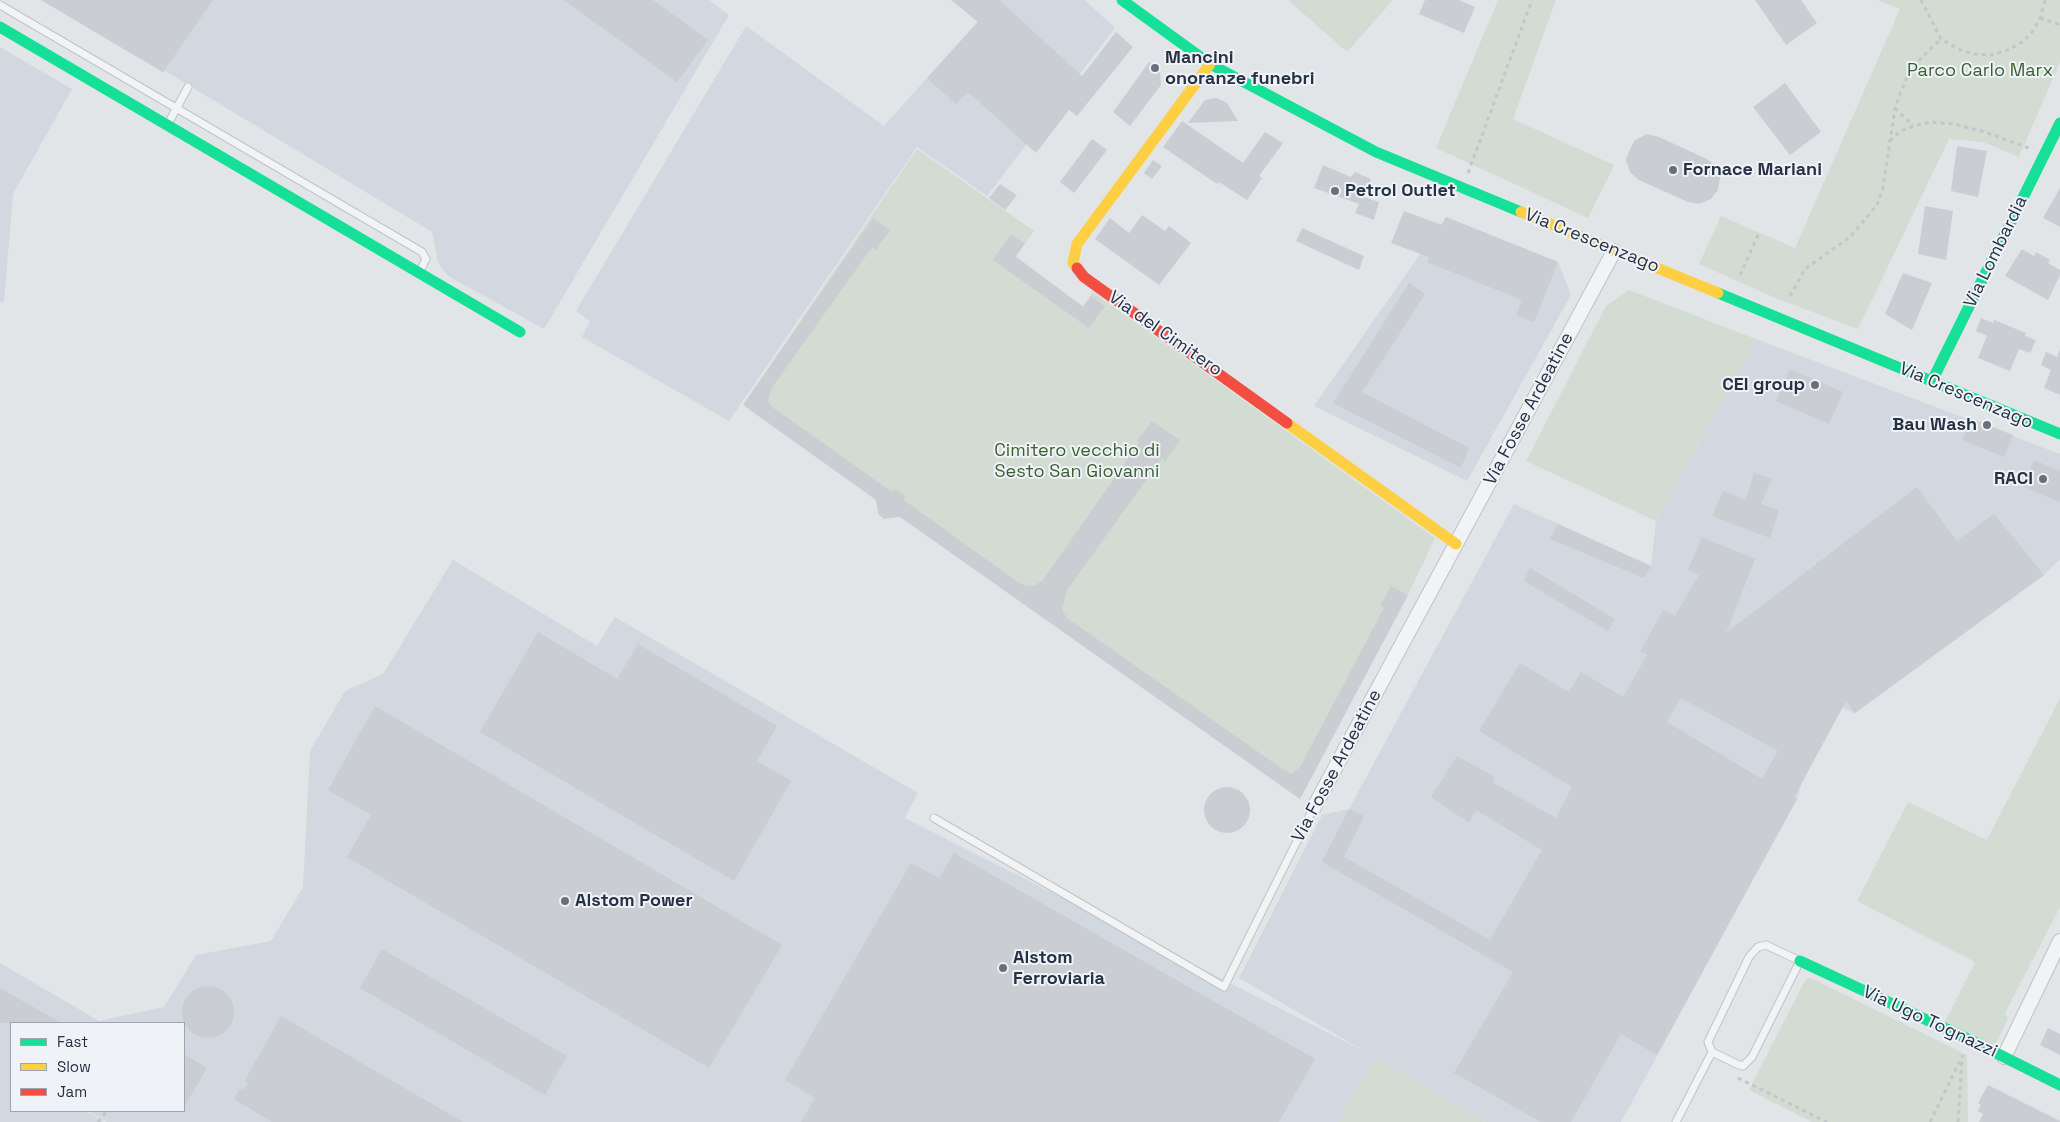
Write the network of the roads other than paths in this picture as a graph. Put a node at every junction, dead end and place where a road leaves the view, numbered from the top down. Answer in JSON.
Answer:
{"nodes":[{"id":1,"x":1122,"y":0,"type":"edge"},
{"id":2,"x":0,"y":5,"type":"edge"},
{"id":3,"x":0,"y":27,"type":"edge"},
{"id":4,"x":1210,"y":64,"type":"junction"},
{"id":5,"x":188,"y":87,"type":"dead end"},
{"id":6,"x":176,"y":110,"type":"junction"},
{"id":7,"x":2060,"y":123,"type":"edge"},
{"id":8,"x":166,"y":126,"type":"junction"},
{"id":9,"x":2057,"y":140,"type":"edge"},
{"id":10,"x":1614,"y":251,"type":"junction"},
{"id":11,"x":419,"y":273,"type":"junction"},
{"id":12,"x":520,"y":332,"type":"dead end"},
{"id":13,"x":1932,"y":381,"type":"junction"},
{"id":14,"x":2060,"y":434,"type":"edge"},
{"id":15,"x":1456,"y":544,"type":"junction"},
{"id":16,"x":1313,"y":809,"type":"joint"},
{"id":17,"x":934,"y":818,"type":"dead end"},
{"id":18,"x":2060,"y":941,"type":"edge"},
{"id":19,"x":1800,"y":961,"type":"junction"},
{"id":20,"x":1712,"y":1052,"type":"junction"},
{"id":21,"x":2004,"y":1057,"type":"junction"},
{"id":22,"x":2060,"y":1085,"type":"edge"},
{"id":23,"x":1676,"y":1122,"type":"edge"}],
"edges":[{"from":1,"to":4,"type":"street","name":"Via Crescenzago"},
{"from":2,"to":6,"type":"lane"},
{"from":3,"to":8,"type":"street"},
{"from":4,"to":10,"type":"street","name":"Via Crescenzago"},
{"from":4,"to":15,"type":"street","name":"Via del Cimitero"},
{"from":5,"to":6,"type":"lane"},
{"from":6,"to":8,"type":"lane"},
{"from":6,"to":11,"type":"lane"},
{"from":7,"to":9,"type":"street","name":"Via Lombardia"},
{"from":8,"to":11,"type":"street"},
{"from":9,"to":13,"type":"street","name":"Via Lombardia"},
{"from":10,"to":13,"type":"street","name":"Via Crescenzago"},
{"from":10,"to":15,"type":"street","name":"Via Fosse Ardeatine"},
{"from":11,"to":12,"type":"street"},
{"from":13,"to":14,"type":"street","name":"Via Crescenzago"},
{"from":15,"to":16,"type":"street","name":"Via Fosse Ardeatine"},
{"from":16,"to":17,"type":"lane","name":"Via Fosse Ardeatine"},
{"from":18,"to":21,"type":"street"},
{"from":19,"to":20,"type":"lane"},
{"from":19,"to":20,"type":"lane","name":"Via Ugo Tognazzi"},
{"from":19,"to":21,"type":"street","name":"Via Ugo Tognazzi"},
{"from":20,"to":23,"type":"lane","name":"Via Ugo Tognazzi"},
{"from":21,"to":22,"type":"street","name":"Via Ugo Tognazzi"}]}
